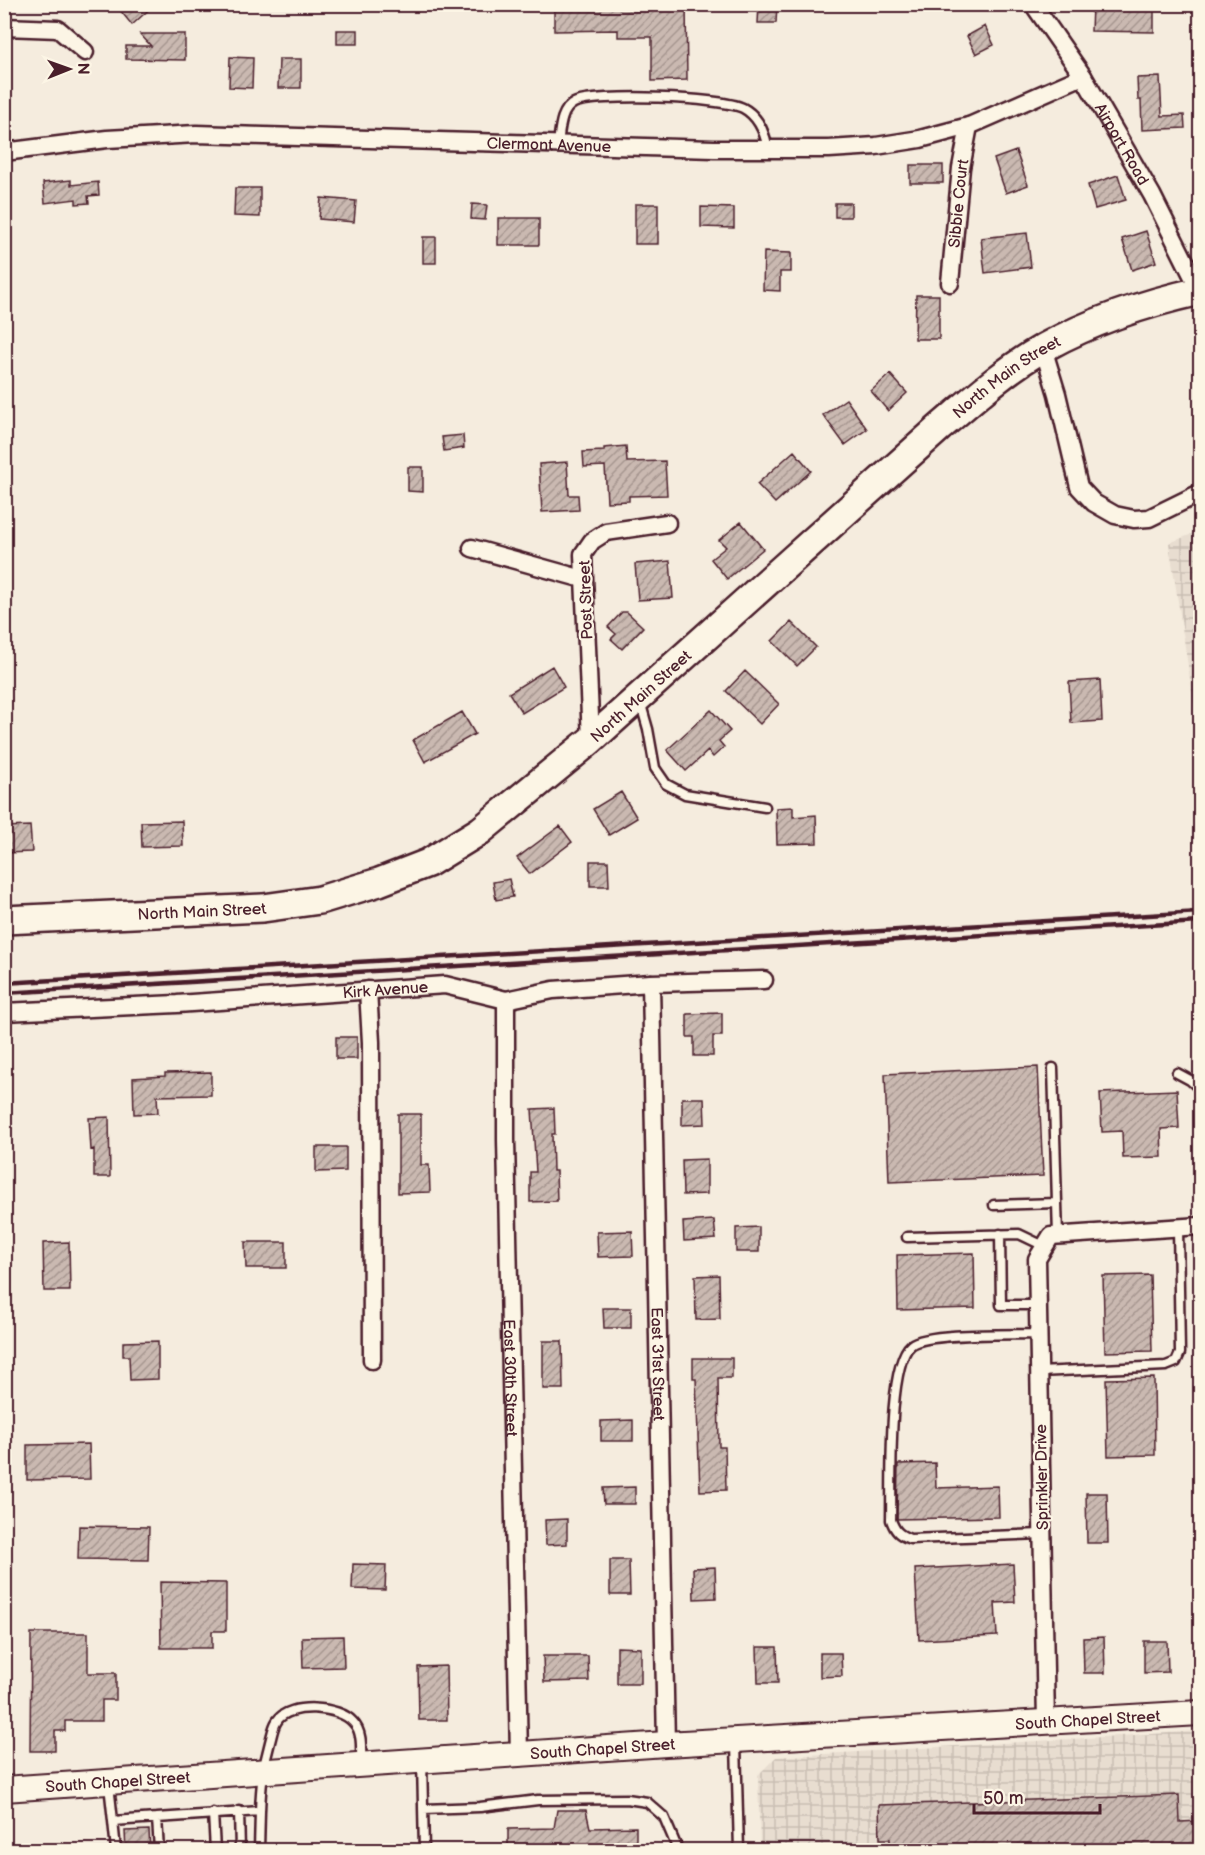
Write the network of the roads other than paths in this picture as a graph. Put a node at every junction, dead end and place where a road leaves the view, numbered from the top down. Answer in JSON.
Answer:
{"nodes":[{"id":1,"x":1033,"y":4,"type":"edge"},
{"id":2,"x":4,"y":27,"type":"edge"},
{"id":3,"x":85,"y":52,"type":"dead end"},
{"id":4,"x":1083,"y":76,"type":"junction"},
{"id":5,"x":969,"y":126,"type":"junction"},
{"id":6,"x":558,"y":144,"type":"junction"},
{"id":7,"x":768,"y":149,"type":"junction"},
{"id":8,"x":4,"y":152,"type":"edge"},
{"id":9,"x":950,"y":283,"type":"dead end"},
{"id":10,"x":1200,"y":291,"type":"edge"},
{"id":11,"x":1044,"y":348,"type":"junction"},
{"id":12,"x":1200,"y":493,"type":"edge"},
{"id":13,"x":667,"y":523,"type":"dead end"},
{"id":14,"x":472,"y":548,"type":"dead end"},
{"id":15,"x":583,"y":579,"type":"junction"},
{"id":16,"x":639,"y":697,"type":"junction"},
{"id":17,"x":591,"y":740,"type":"junction"},
{"id":18,"x":765,"y":807,"type":"dead end"},
{"id":19,"x":4,"y":920,"type":"edge"},
{"id":20,"x":764,"y":980,"type":"dead end"},
{"id":21,"x":651,"y":983,"type":"junction"},
{"id":22,"x":368,"y":990,"type":"junction"},
{"id":23,"x":506,"y":1000,"type":"junction"},
{"id":24,"x":4,"y":1012,"type":"edge"},
{"id":25,"x":1053,"y":1068,"type":"dead end"},
{"id":26,"x":1177,"y":1073,"type":"dead end"},
{"id":27,"x":1200,"y":1089,"type":"edge"},
{"id":28,"x":1057,"y":1203,"type":"junction"},
{"id":29,"x":994,"y":1205,"type":"dead end"},
{"id":30,"x":1200,"y":1226,"type":"edge"},
{"id":31,"x":1178,"y":1228,"type":"junction"},
{"id":32,"x":1000,"y":1234,"type":"junction"},
{"id":33,"x":908,"y":1237,"type":"dead end"},
{"id":34,"x":1051,"y":1239,"type":"junction"},
{"id":35,"x":1038,"y":1305,"type":"junction"},
{"id":36,"x":1038,"y":1334,"type":"junction"},
{"id":37,"x":372,"y":1360,"type":"dead end"},
{"id":38,"x":1039,"y":1372,"type":"junction"},
{"id":39,"x":1042,"y":1534,"type":"junction"},
{"id":40,"x":1200,"y":1713,"type":"edge"},
{"id":41,"x":1046,"y":1722,"type":"junction"},
{"id":42,"x":735,"y":1741,"type":"junction"},
{"id":43,"x":666,"y":1744,"type":"junction"},
{"id":44,"x":519,"y":1755,"type":"junction"},
{"id":45,"x":422,"y":1761,"type":"junction"},
{"id":46,"x":362,"y":1764,"type":"junction"},
{"id":47,"x":262,"y":1771,"type":"junction"},
{"id":48,"x":108,"y":1782,"type":"junction"},
{"id":49,"x":4,"y":1789,"type":"edge"},
{"id":50,"x":423,"y":1809,"type":"junction"},
{"id":51,"x":239,"y":1811,"type":"junction"},
{"id":52,"x":260,"y":1811,"type":"junction"},
{"id":53,"x":213,"y":1813,"type":"junction"},
{"id":54,"x":157,"y":1818,"type":"junction"},
{"id":55,"x":113,"y":1821,"type":"junction"},
{"id":56,"x":116,"y":1851,"type":"edge"},
{"id":57,"x":159,"y":1851,"type":"edge"},
{"id":58,"x":215,"y":1851,"type":"edge"},
{"id":59,"x":240,"y":1851,"type":"edge"},
{"id":60,"x":260,"y":1851,"type":"edge"},
{"id":61,"x":424,"y":1851,"type":"edge"},
{"id":62,"x":678,"y":1851,"type":"edge"},
{"id":63,"x":739,"y":1851,"type":"edge"}],
"edges":[{"from":1,"to":4,"type":"street","name":"Airport Road"},
{"from":2,"to":3,"type":"street"},
{"from":4,"to":5,"type":"street","name":"Clermont Avenue"},
{"from":4,"to":10,"type":"street","name":"Airport Road"},
{"from":5,"to":7,"type":"street","name":"Clermont Avenue"},
{"from":5,"to":9,"type":"street","name":"Sibbie Court"},
{"from":6,"to":7,"type":"street","name":"Clermont Avenue"},
{"from":6,"to":7,"type":"lane"},
{"from":6,"to":8,"type":"street","name":"Clermont Avenue"},
{"from":10,"to":11,"type":"main road","name":"North Main Street"},
{"from":11,"to":12,"type":"street"},
{"from":11,"to":16,"type":"main road","name":"North Main Street"},
{"from":13,"to":15,"type":"street","name":"Post Street"},
{"from":14,"to":15,"type":"street"},
{"from":15,"to":17,"type":"street","name":"Post Street"},
{"from":16,"to":17,"type":"main road","name":"North Main Street"},
{"from":16,"to":18,"type":"lane"},
{"from":17,"to":19,"type":"main road","name":"North Main Street"},
{"from":20,"to":21,"type":"street","name":"Kirk Avenue"},
{"from":21,"to":23,"type":"street","name":"Kirk Avenue"},
{"from":21,"to":43,"type":"street","name":"East 31st Street"},
{"from":22,"to":23,"type":"street","name":"Kirk Avenue"},
{"from":22,"to":24,"type":"street","name":"Kirk Avenue"},
{"from":22,"to":37,"type":"street"},
{"from":23,"to":44,"type":"street","name":"East 30th Street"},
{"from":25,"to":28,"type":"lane"},
{"from":26,"to":27,"type":"lane"},
{"from":28,"to":29,"type":"lane"},
{"from":28,"to":34,"type":"lane"},
{"from":30,"to":31,"type":"street"},
{"from":31,"to":34,"type":"street"},
{"from":31,"to":38,"type":"lane"},
{"from":32,"to":33,"type":"lane"},
{"from":32,"to":34,"type":"lane"},
{"from":32,"to":35,"type":"lane"},
{"from":34,"to":35,"type":"street","name":"Sprinkler Drive"},
{"from":35,"to":36,"type":"street","name":"Sprinkler Drive"},
{"from":36,"to":38,"type":"street","name":"Sprinkler Drive"},
{"from":36,"to":39,"type":"lane"},
{"from":38,"to":39,"type":"street","name":"Sprinkler Drive"},
{"from":39,"to":41,"type":"street","name":"Sprinkler Drive"},
{"from":40,"to":41,"type":"street","name":"South Chapel Street"},
{"from":41,"to":42,"type":"street","name":"South Chapel Street"},
{"from":42,"to":43,"type":"street","name":"South Chapel Street"},
{"from":42,"to":63,"type":"lane"},
{"from":43,"to":44,"type":"street","name":"South Chapel Street"},
{"from":44,"to":45,"type":"street","name":"South Chapel Street"},
{"from":45,"to":46,"type":"street","name":"South Chapel Street"},
{"from":45,"to":50,"type":"lane"},
{"from":46,"to":47,"type":"street","name":"South Chapel Street"},
{"from":46,"to":47,"type":"lane"},
{"from":47,"to":48,"type":"street","name":"South Chapel Street"},
{"from":47,"to":52,"type":"lane"},
{"from":48,"to":49,"type":"street","name":"South Chapel Street"},
{"from":48,"to":55,"type":"lane"},
{"from":50,"to":61,"type":"lane"},
{"from":50,"to":62,"type":"lane"},
{"from":51,"to":52,"type":"lane"},
{"from":51,"to":53,"type":"lane"},
{"from":51,"to":59,"type":"lane"},
{"from":52,"to":60,"type":"lane"},
{"from":53,"to":54,"type":"lane"},
{"from":53,"to":58,"type":"lane"},
{"from":54,"to":55,"type":"lane"},
{"from":54,"to":57,"type":"lane"},
{"from":55,"to":56,"type":"lane"}]}
